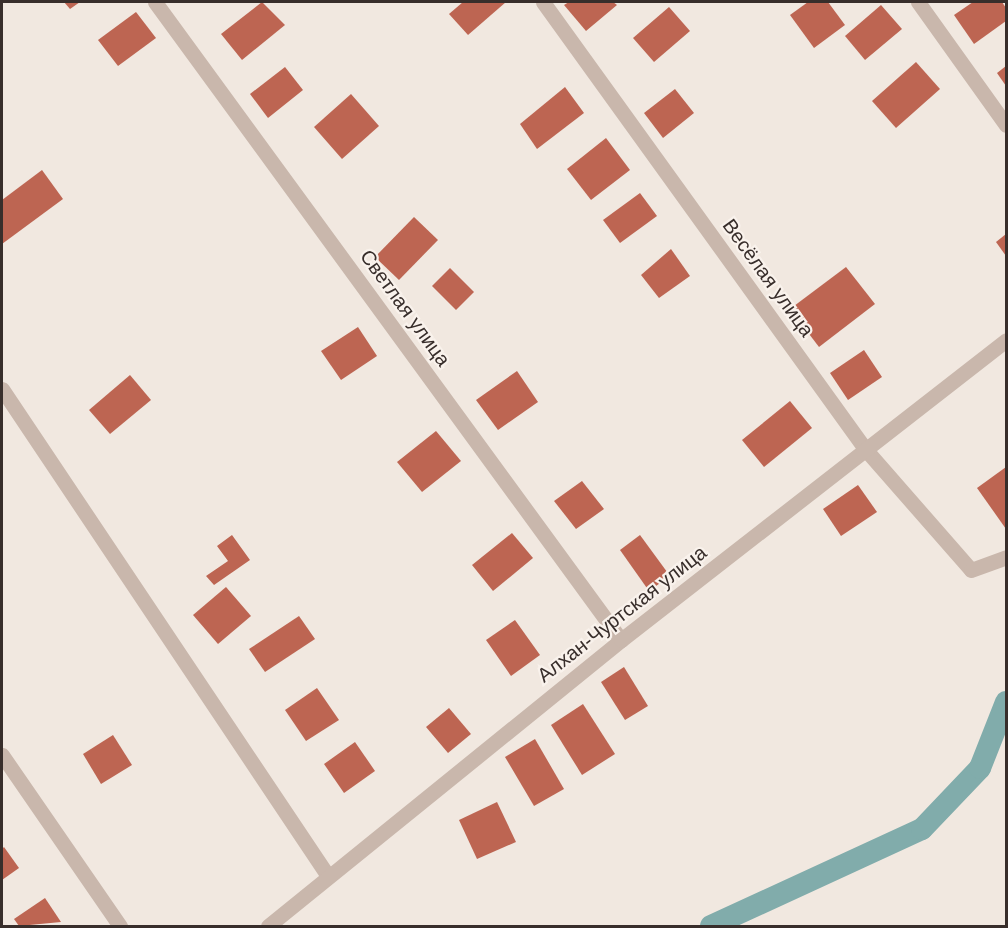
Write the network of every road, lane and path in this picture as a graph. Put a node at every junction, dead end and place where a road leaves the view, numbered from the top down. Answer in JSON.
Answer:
{"nodes":[{"id":1,"x":155,"y":2,"type":"edge"},
{"id":2,"x":543,"y":2,"type":"edge"},
{"id":3,"x":918,"y":2,"type":"edge"},
{"id":4,"x":1006,"y":125,"type":"edge"},
{"id":5,"x":1006,"y":340,"type":"edge"},
{"id":6,"x":2,"y":389,"type":"edge"},
{"id":7,"x":866,"y":450,"type":"junction"},
{"id":8,"x":1006,"y":557,"type":"edge"},
{"id":9,"x":621,"y":640,"type":"junction"},
{"id":10,"x":2,"y":755,"type":"edge"},
{"id":11,"x":328,"y":876,"type":"junction"},
{"id":12,"x":120,"y":927,"type":"edge"},
{"id":13,"x":268,"y":927,"type":"edge"}],
"edges":[{"from":1,"to":9,"type":"street","name":"Светлая улица"},
{"from":2,"to":7,"type":"street","name":"Весёлая улица"},
{"from":3,"to":4,"type":"street"},
{"from":5,"to":7,"type":"street","name":"Алхан-Чуртская улица"},
{"from":6,"to":11,"type":"street"},
{"from":7,"to":8,"type":"street","name":"Весёлая улица"},
{"from":7,"to":9,"type":"street","name":"Алхан-Чуртская улица"},
{"from":9,"to":11,"type":"street","name":"Алхан-Чуртская улица"},
{"from":10,"to":12,"type":"street"},
{"from":11,"to":13,"type":"street","name":"Алхан-Чуртская улица"}]}
